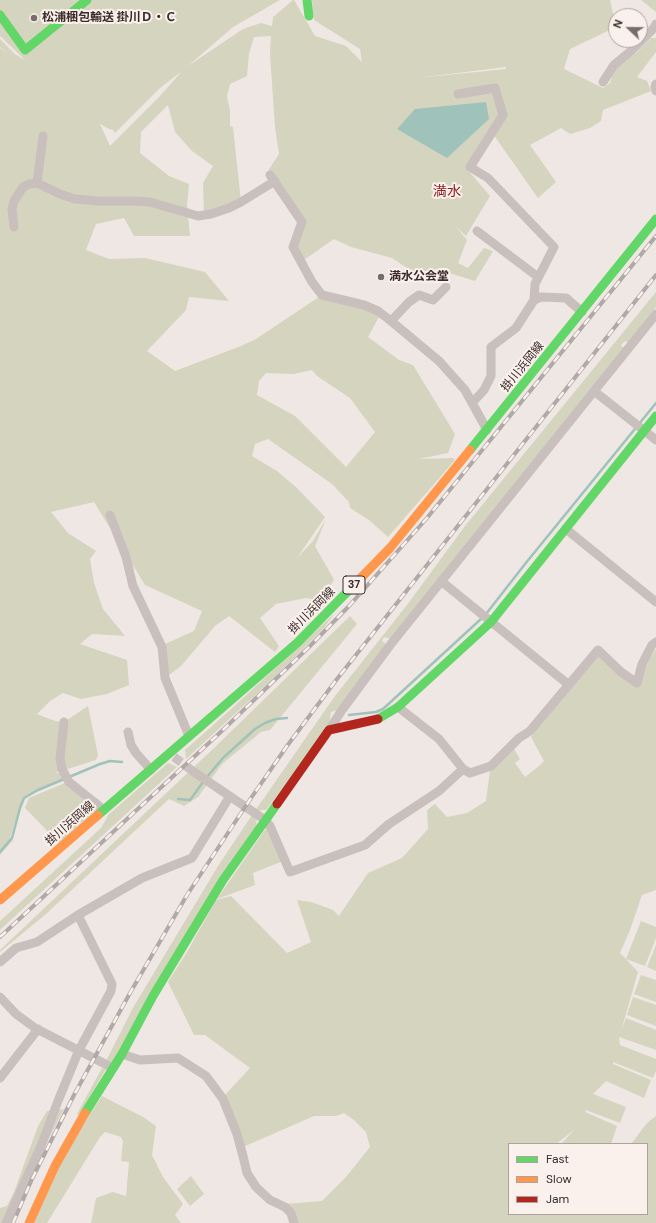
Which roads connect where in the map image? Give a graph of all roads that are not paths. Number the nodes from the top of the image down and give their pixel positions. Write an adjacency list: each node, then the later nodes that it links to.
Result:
1 (87, 0): 3 (street)
2 (307, 0): 4 (street)
3 (0, 15)
4 (309, 16)
5 (656, 24): 6 (street)
6 (603, 82)
7 (656, 84): 8 (street)
8 (656, 91)
9 (458, 94): 15 (street)
10 (43, 136): 11 (street)
11 (37, 183): 13 (street); 20 (street)
12 (656, 219): 18 (street, 掛川浜岡線 / 37)
13 (14, 227)
14 (477, 231): 15 (street)
15 (538, 277): 17 (street)
16 (446, 287): 20 (street)
17 (534, 300): 18 (street); 22 (street)
18 (582, 312): 24 (street, 掛川浜岡線 / 37)
19 (656, 315): 21 (street)
20 (391, 321): 22 (street)
21 (594, 390): 25 (street); 29 (street)
22 (472, 403): 24 (street)
23 (656, 416): 25 (street)
24 (487, 430): 38 (street, 掛川浜岡線 / 37)
25 (644, 430): 26 (street); 28 (street)
26 (656, 440)
27 (110, 514): 38 (street)
28 (566, 528): 30 (street); 31 (street)
29 (441, 581): 31 (street); 36 (street)
30 (656, 602)
31 (491, 622): 33 (street); 34 (street)
32 (656, 642): 33 (street)
33 (569, 685): 39 (street)
34 (398, 708): 36 (street); 39 (street)
35 (64, 722): 43 (street)
36 (332, 726): 44 (street)
37 (128, 732): 40 (street)
38 (189, 736): 40 (street, 掛川浜岡線 / 37)
39 (463, 769): 44 (street)
40 (151, 770): 43 (street, 掛川浜岡線 / 37)
41 (197, 774): 42 (street)
42 (230, 796): 44 (street); 46 (street)
43 (104, 810): 45 (street, 掛川浜岡線 / 37)
44 (265, 820): 51 (street)
45 (0, 900)
46 (78, 915): 47 (street); 50 (street)
47 (0, 962)
48 (0, 997): 49 (street)
49 (38, 1029): 50 (street); 53 (street)
50 (79, 1050): 52 (street); 54 (street)
51 (122, 1054): 52 (street); 56 (street)
52 (113, 1068): 55 (street)
53 (0, 1078)
54 (6, 1223)
55 (29, 1223)
56 (294, 1223)

